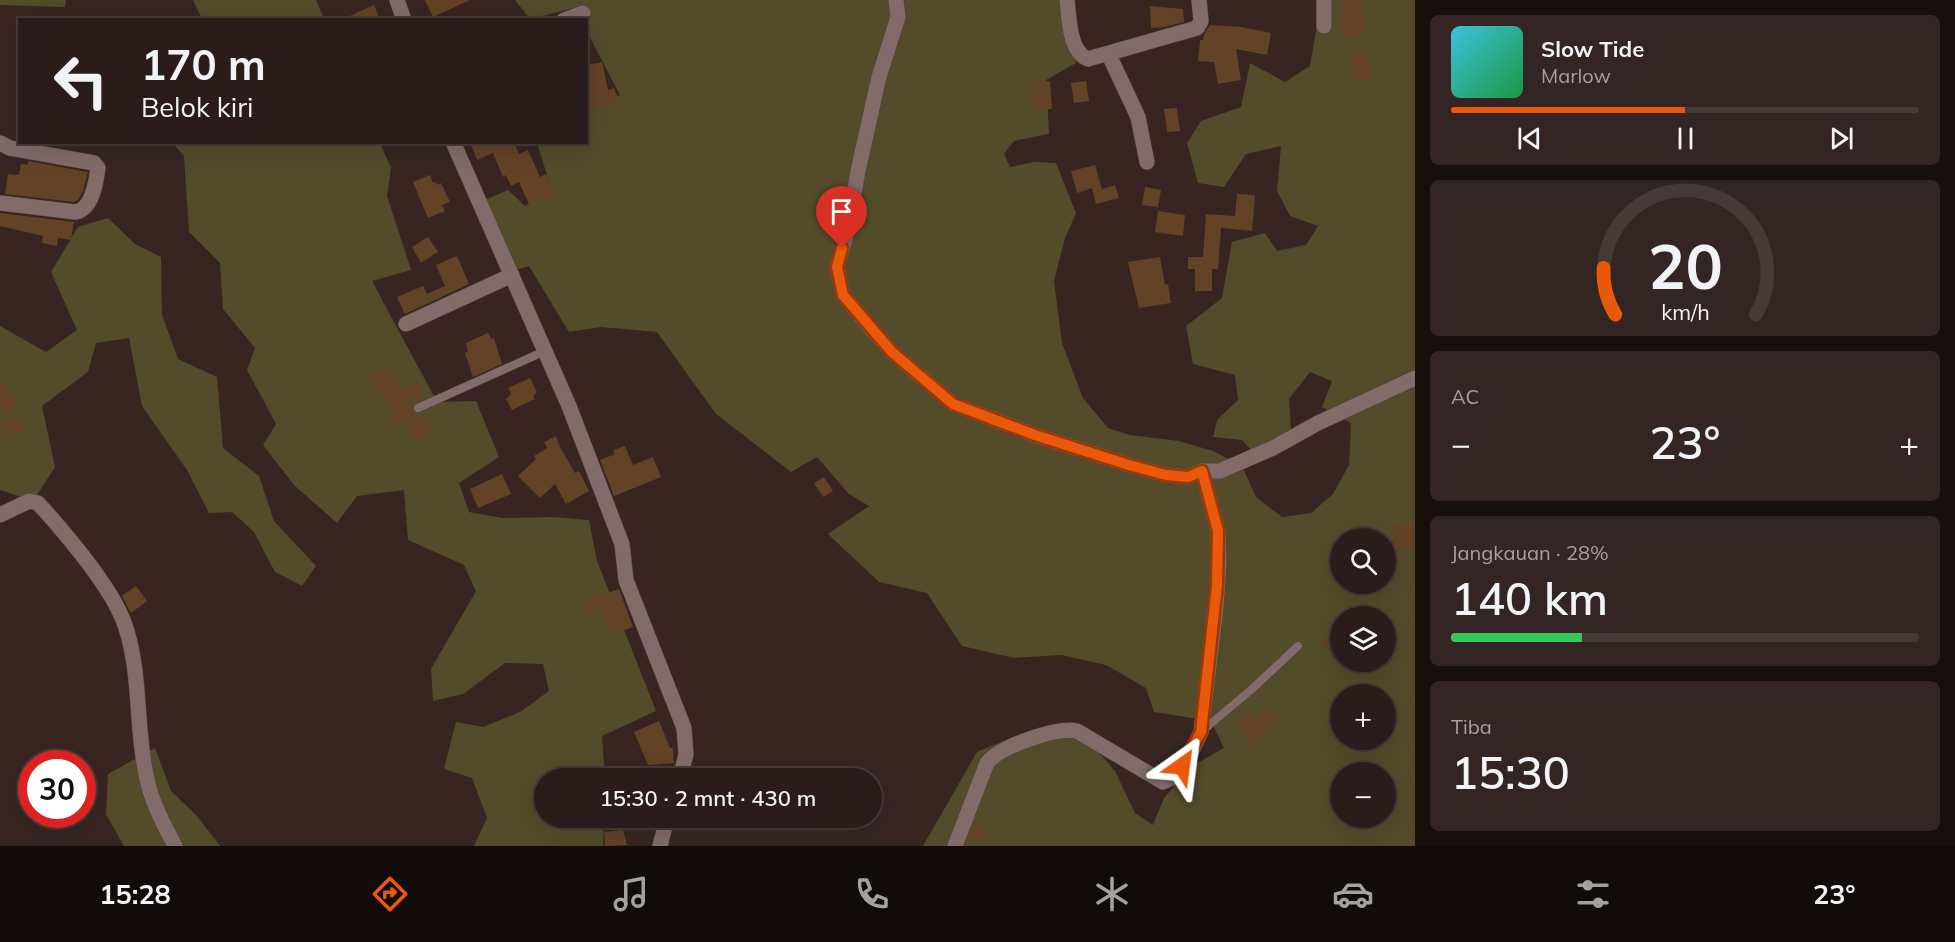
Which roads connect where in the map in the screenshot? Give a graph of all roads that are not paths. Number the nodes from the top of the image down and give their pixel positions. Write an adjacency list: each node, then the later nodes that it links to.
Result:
1 (396, 0): 7 (street)
2 (896, 0): 20 (street)
3 (1067, 0): 10 (street)
4 (1199, 0): 10 (street)
5 (1324, 0): 9 (street)
6 (583, 13): 8 (street)
7 (403, 18)
8 (569, 18)
9 (1324, 26)
10 (1109, 55): 13 (street)
11 (0, 143): 14 (street)
12 (454, 144): 15 (street)
13 (1148, 162)
14 (0, 203)
15 (512, 275): 16 (street); 17 (street)
16 (406, 324)
17 (545, 351): 19 (lane); 24 (street)
18 (1415, 378): 20 (street)
19 (418, 408)
20 (1202, 471): 23 (street)
21 (0, 515): 26 (street)
22 (1298, 646): 23 (lane)
23 (1201, 732): 28 (street)
24 (684, 768)
25 (665, 828): 27 (street)
26 (175, 846)
27 (660, 846)
28 (955, 846)

